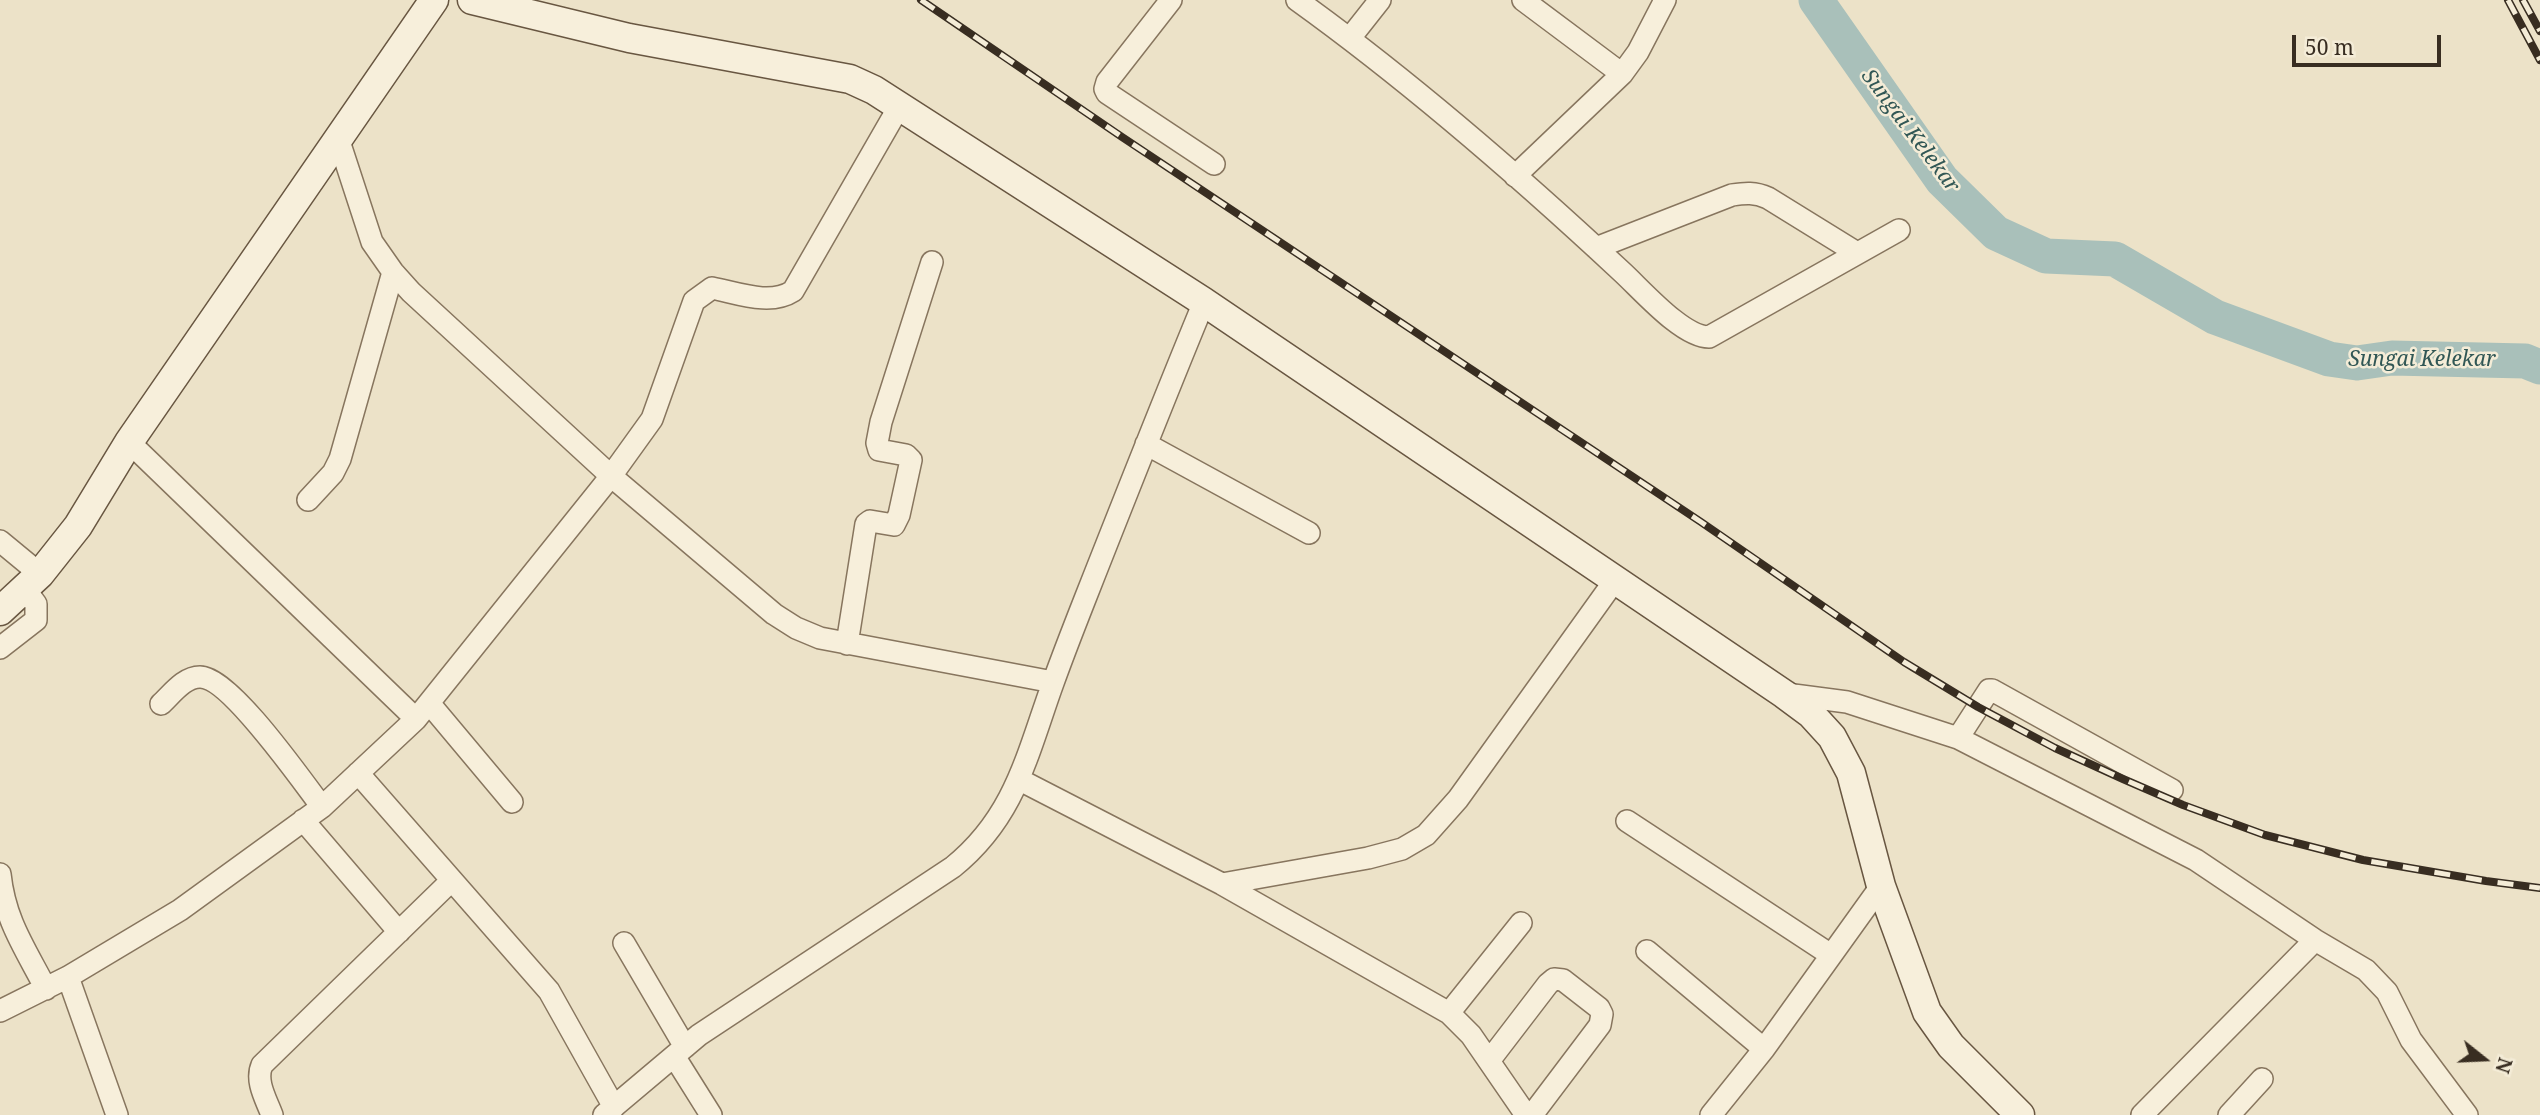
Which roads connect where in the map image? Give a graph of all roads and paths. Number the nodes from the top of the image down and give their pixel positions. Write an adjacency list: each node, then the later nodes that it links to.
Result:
1 (434, 0): 11 (street)
2 (472, 0): 10 (street)
3 (1171, 0): 12 (street)
4 (1297, 0): 8 (street)
5 (1380, 0): 8 (street)
6 (1523, 0): 9 (street)
7 (1665, 0): 9 (street)
8 (1350, 38): 13 (street)
9 (1622, 74): 13 (street)
10 (900, 105): 19 (street); 22 (street)
11 (338, 138): 18 (street); 20 (street)
12 (1214, 164)
13 (1515, 176): 15 (street)
14 (1899, 230): 16 (street)
15 (1596, 248): 16 (street); 16 (street)
16 (1857, 253)
17 (932, 262): 29 (street)
18 (393, 272): 22 (street); 23 (street)
19 (1204, 302): 21 (street); 26 (street)
20 (129, 442): 27 (street); 34 (street)
21 (1146, 444): 24 (street); 31 (street)
22 (611, 476): 29 (street); 34 (street)
23 (308, 500)
24 (1309, 533)
25 (0, 541): 27 (street)
26 (1615, 580): 32 (street); 45 (street)
27 (32, 581): 28 (street); 30 (street)
28 (0, 611)
29 (847, 644): 31 (street)
30 (0, 648)
31 (1053, 682): 37 (street)
32 (1784, 694): 35 (street); 46 (street)
33 (161, 704): 40 (street)
34 (422, 711): 36 (street); 39 (street)
35 (1958, 738): 38 (street); 49 (street)
36 (358, 773): 40 (street); 44 (street)
37 (1020, 780): 45 (street); 58 (street)
38 (2172, 790)
39 (512, 802)
40 (322, 807): 41 (street)
41 (303, 820): 48 (street); 53 (street)
42 (1627, 821): 52 (street)
43 (0, 874): 54 (street)
44 (452, 881): 48 (street); 61 (street)
45 (1222, 884): 56 (street)
46 (1881, 886): 52 (street); 68 (street)
47 (1521, 923): 56 (street)
48 (399, 932): 63 (street)
49 (2315, 940): 69 (street); 71 (street)
50 (624, 943): 58 (street)
51 (1647, 951): 57 (street)
52 (1831, 955): 57 (street)
53 (68, 977): 54 (street); 62 (street)
54 (46, 989): 55 (street)
55 (0, 1011)
56 (1450, 1013): 59 (street)
57 (1764, 1048): 67 (street)
58 (680, 1051): 61 (street); 64 (street)
59 (1489, 1061): 65 (street); 66 (street)
60 (2262, 1079): 70 (street)
61 (609, 1111)
62 (117, 1115)
63 (272, 1115)
64 (710, 1115)
65 (1526, 1115)
66 (1532, 1115)
67 (1711, 1115)
68 (2020, 1115)
69 (2142, 1115)
70 (2229, 1115)
71 (2467, 1115)

